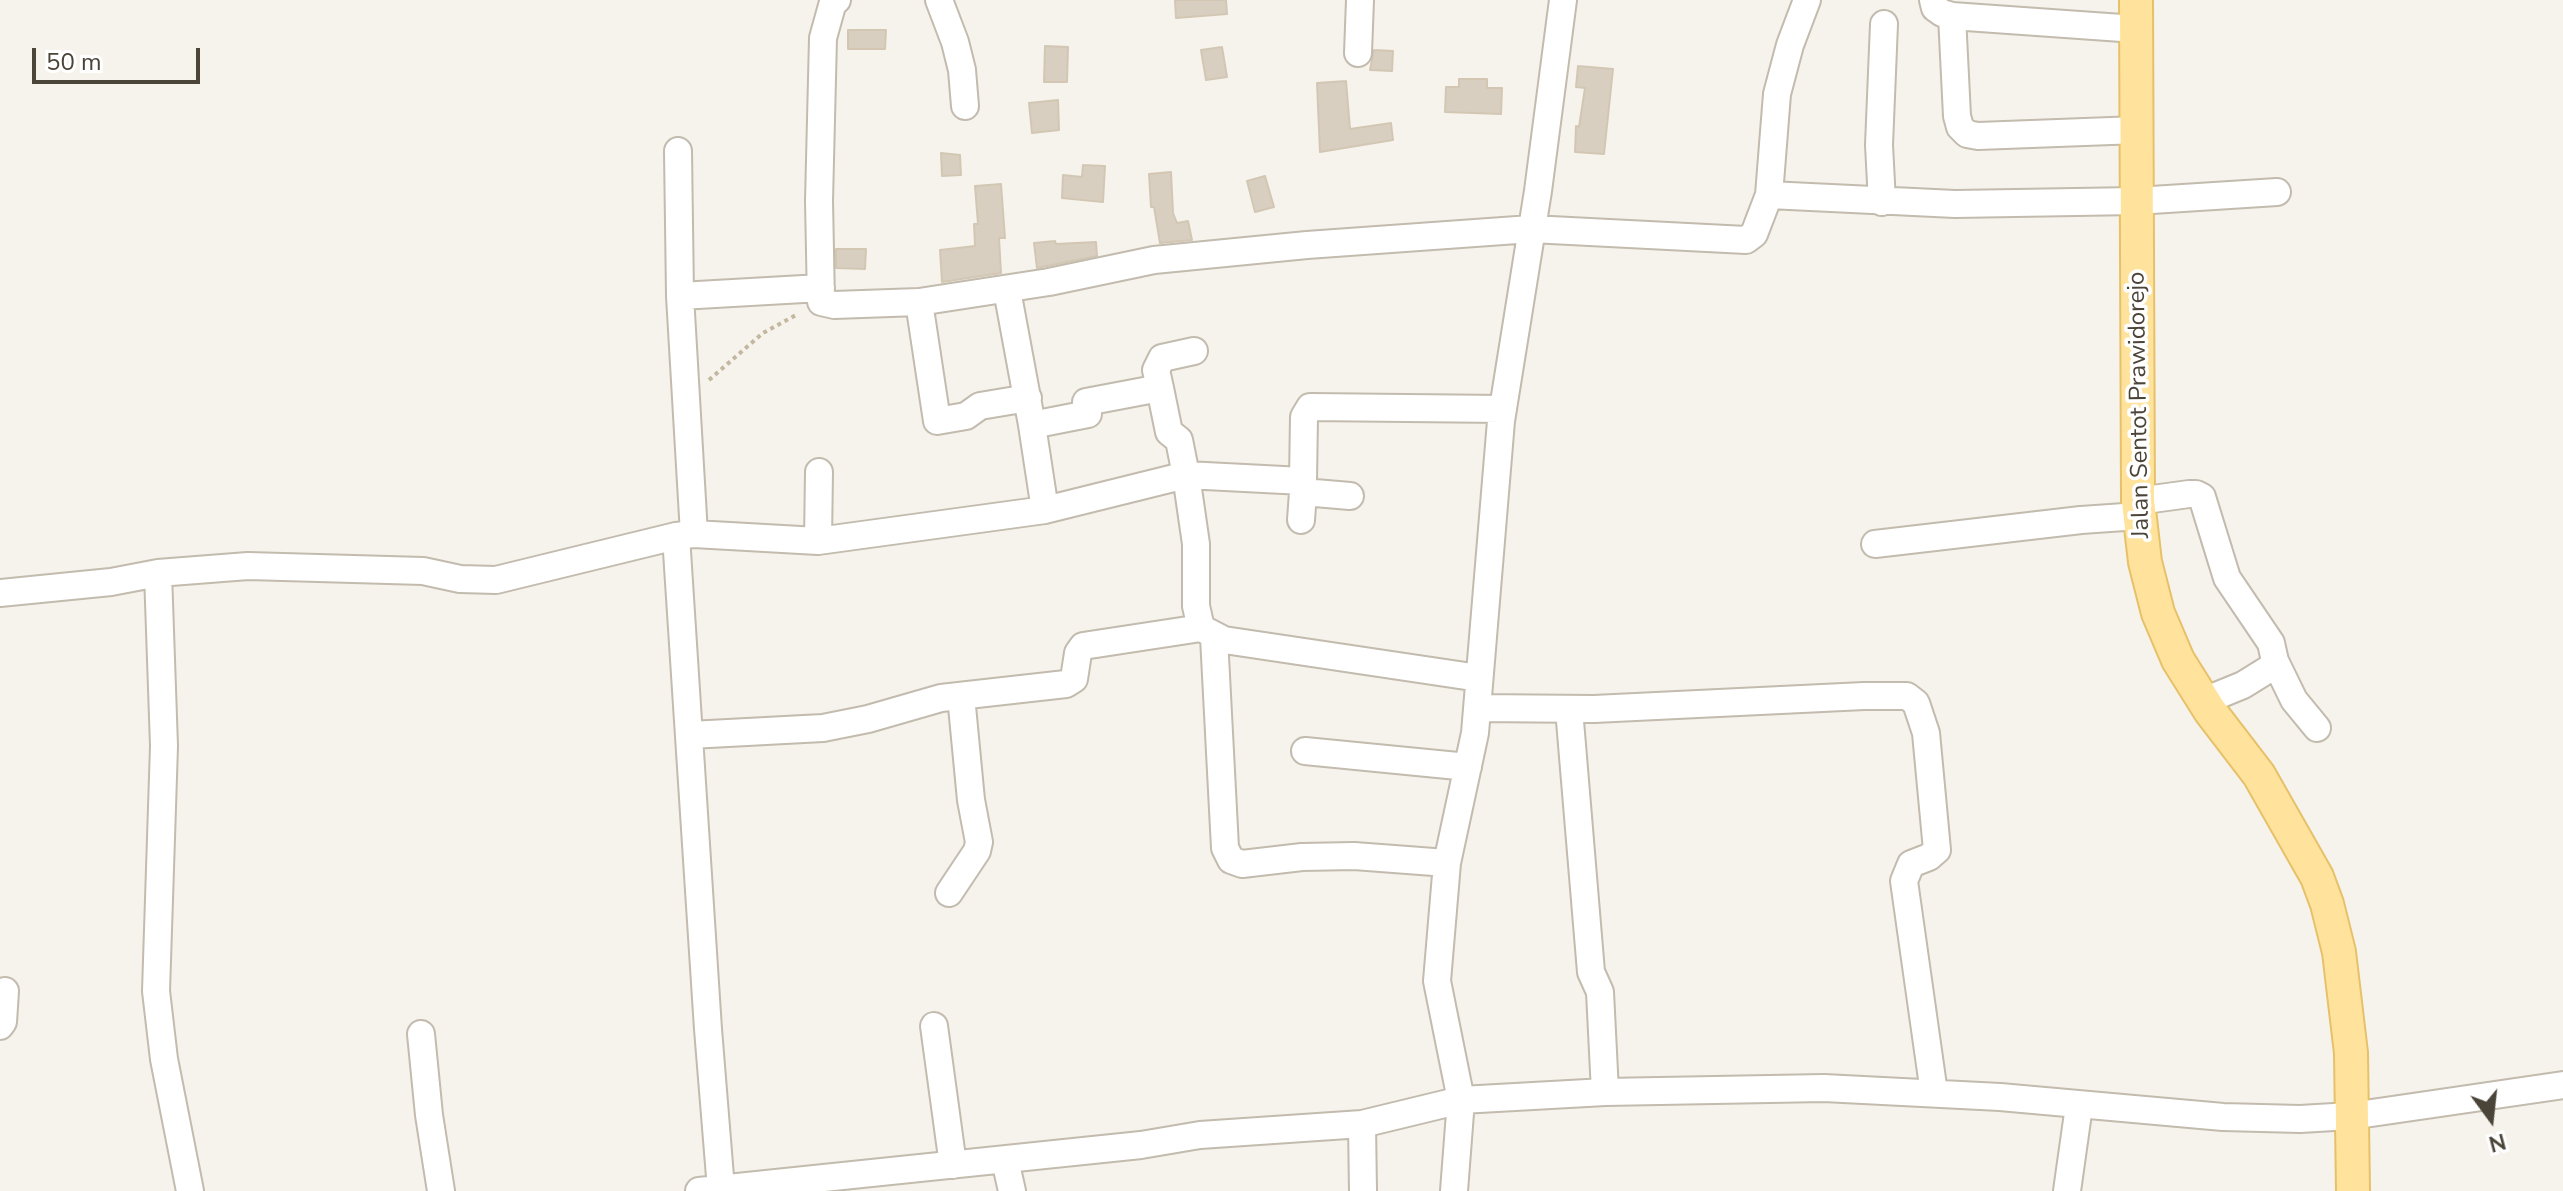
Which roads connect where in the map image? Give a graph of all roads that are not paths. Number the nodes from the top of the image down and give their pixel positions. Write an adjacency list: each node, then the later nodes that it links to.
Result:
1 (837, 0): 20 (street)
2 (932, 0): 3 (street)
3 (939, 0): 11 (street)
4 (1360, 0): 10 (street)
5 (1563, 0): 18 (street)
6 (1807, 0): 15 (street)
7 (1943, 8): 8 (street); 12 (street)
8 (2136, 14): 12 (main road, Jalan Sentot Prawidorejo)
9 (1884, 24): 17 (street)
10 (1358, 53)
11 (965, 106)
12 (2138, 130): 16 (main road, Jalan Sentot Prawidorejo)
13 (678, 151): 21 (street)
14 (2277, 192): 16 (street)
15 (1769, 195): 17 (street); 18 (street)
16 (2142, 201): 17 (street); 32 (main road, Jalan Sentot Prawidorejo)
17 (1882, 202)
18 (1531, 229): 19 (street); 26 (street)
19 (1007, 290): 22 (street); 25 (street)
20 (821, 295): 21 (street); 22 (street)
21 (680, 296): 35 (street)
22 (919, 302): 25 (street)
23 (1194, 351): 24 (street)
24 (1160, 388): 27 (street); 29 (street)
25 (1028, 398): 27 (street)
26 (1503, 409): 30 (street); 42 (street)
27 (1032, 425): 33 (street)
28 (819, 472): 36 (street)
29 (1186, 475): 30 (street); 33 (street); 40 (street)
30 (1303, 486): 31 (street); 34 (street)
31 (1350, 496)
32 (2146, 505): 37 (street); 41 (street); 44 (main road, Jalan Sentot Prawidorejo)
33 (1045, 510): 36 (street)
34 (1301, 520)
35 (685, 535): 36 (street); 38 (street); 48 (street)
36 (818, 541)
37 (1875, 544)
38 (158, 573): 39 (street); 68 (street)
39 (0, 593)
40 (1208, 632): 42 (street); 43 (street); 51 (street)
41 (2275, 661): 44 (street); 47 (street)
42 (1479, 678): 45 (street)
43 (961, 696): 48 (street); 52 (street)
44 (2209, 699): 62 (main road, Jalan Sentot Prawidorejo)
45 (1477, 708): 46 (street); 50 (street)
46 (1569, 709): 58 (street); 59 (street)
47 (2317, 728)
48 (690, 735): 67 (street)
49 (1305, 751): 50 (street)
50 (1468, 767): 51 (street)
51 (1447, 863): 60 (street)
52 (949, 893)
53 (5, 991): 54 (street)
54 (0, 1026)
55 (934, 1026): 65 (street)
56 (421, 1034): 69 (street)
57 (2563, 1085): 62 (street)
58 (1605, 1092): 59 (street); 60 (street)
59 (1934, 1093): 61 (street)
60 (1461, 1100): 63 (street); 72 (street)
61 (2079, 1106): 62 (street); 73 (street)
62 (2351, 1116): 74 (main road, Jalan Sentot Prawidorejo)
63 (1362, 1124): 64 (street); 71 (street)
64 (1005, 1160): 65 (street); 70 (street)
65 (953, 1165): 66 (street)
66 (898, 1181): 67 (street)
67 (710, 1190)
68 (190, 1191)
69 (441, 1191)
70 (1012, 1191)
71 (1363, 1191)
72 (1454, 1191)
73 (2067, 1191)
74 (2353, 1191)

